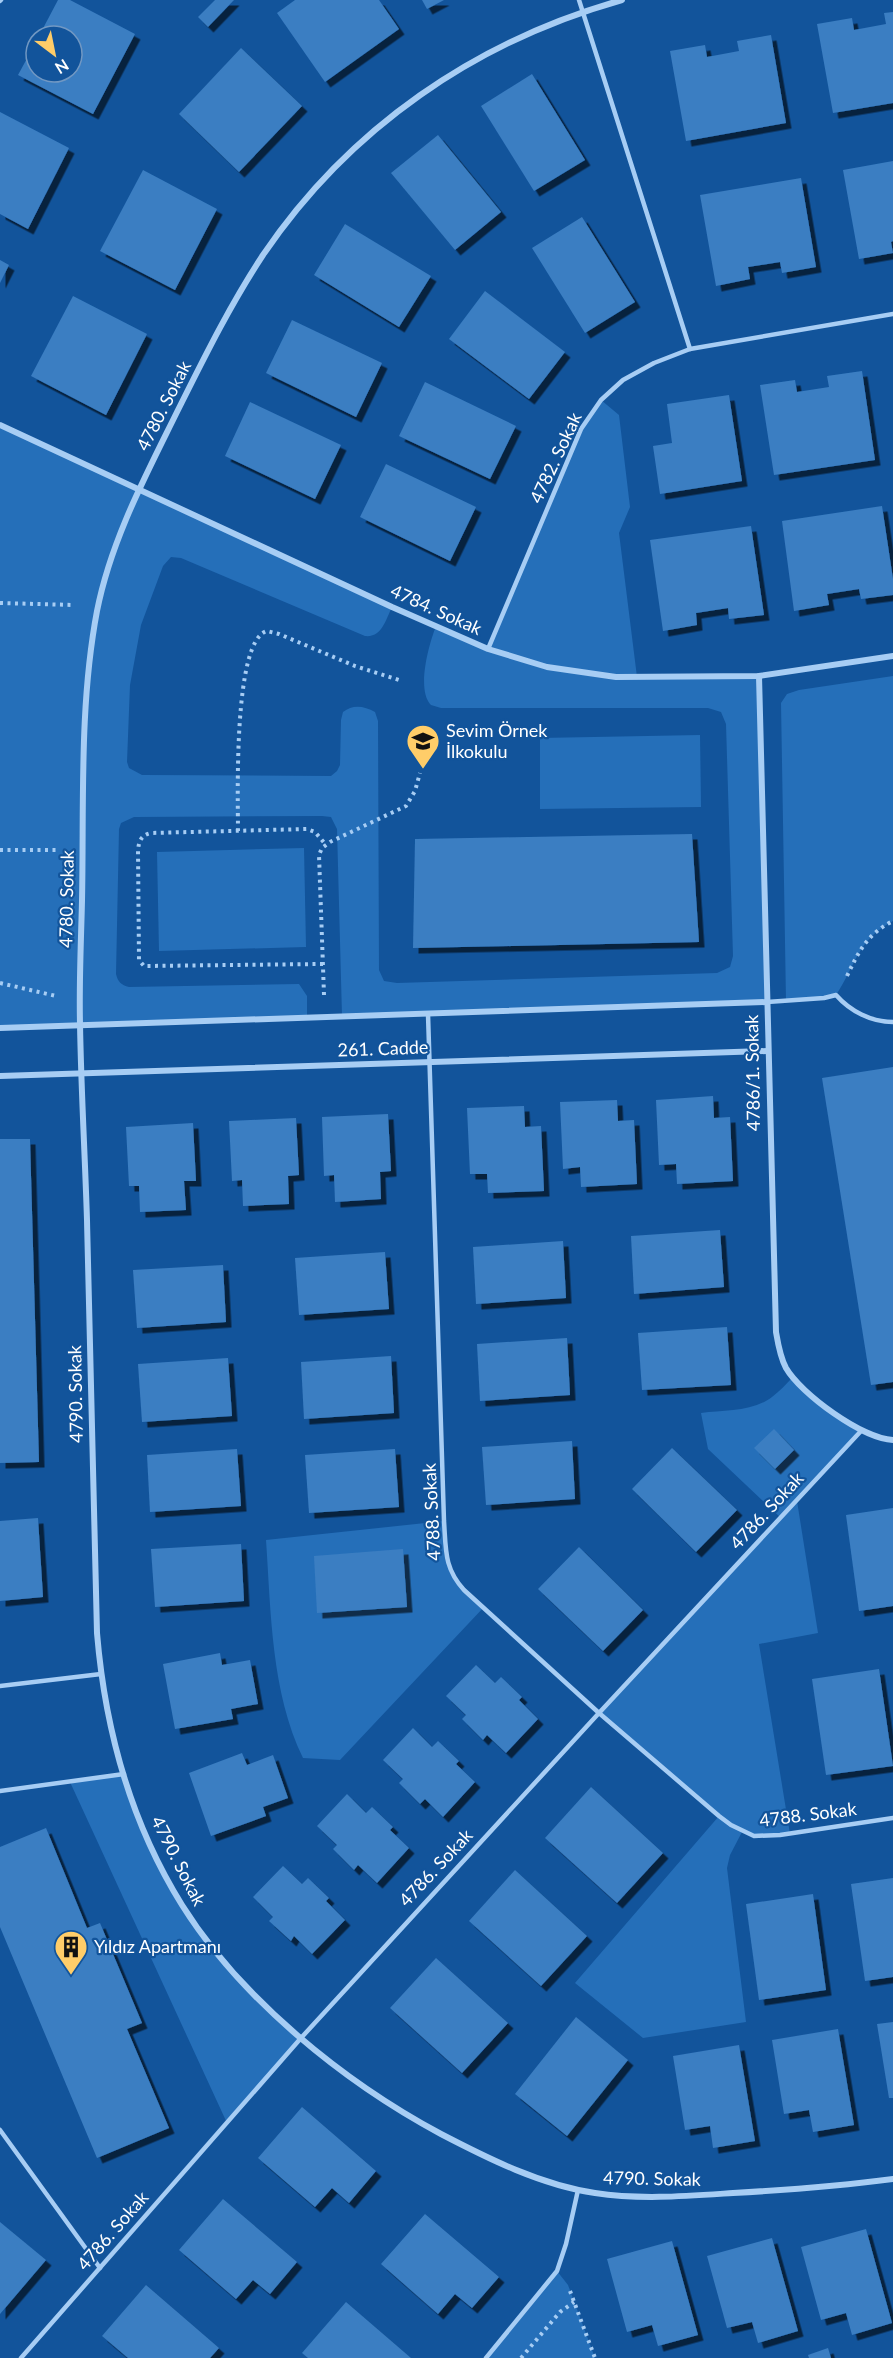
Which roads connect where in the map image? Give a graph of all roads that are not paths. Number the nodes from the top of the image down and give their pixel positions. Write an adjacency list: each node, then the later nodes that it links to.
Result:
1 (579, 0): 3 (lane)
2 (622, 0): 3 (street, 4780. Sokak)
3 (582, 11): 5 (lane); 7 (street, 4780. Sokak)
4 (893, 314): 5 (lane, 4782. Sokak)
5 (690, 349): 8 (lane, 4782. Sokak)
6 (0, 425): 7 (street, 4784. Sokak)
7 (139, 489): 8 (street, 4784. Sokak); 14 (street, 4780. Sokak)
8 (488, 649): 10 (street, 4784. Sokak)
9 (893, 656): 10 (street, 4784. Sokak)
10 (759, 675): 11 (street, 4786/1. Sokak)
11 (767, 1002): 12 (street, 261. Cadde); 13 (lane); 16 (street, 4786/1. Sokak)
12 (428, 1014): 14 (street, 261. Cadde); 17 (lane, 4788. Sokak)
13 (893, 1022)
14 (80, 1026): 15 (street, 261. Cadde); 18 (street, 4790. Sokak)
15 (0, 1028)
16 (767, 1051): 17 (street, 261. Cadde); 20 (street, 4786/1. Sokak)
17 (429, 1062): 18 (street, 261. Cadde); 24 (lane, 4788. Sokak)
18 (83, 1073): 19 (street, 261. Cadde); 22 (street, 4790. Sokak)
19 (0, 1076)
20 (861, 1431): 21 (street); 24 (lane, 4786. Sokak)
21 (893, 1440)
22 (101, 1674): 23 (lane); 25 (street, 4790. Sokak)
23 (0, 1686)
24 (599, 1713): 27 (lane, 4788. Sokak); 28 (lane, 4786. Sokak)
25 (124, 1774): 26 (lane); 28 (street, 4790. Sokak)
26 (0, 1791)
27 (893, 1818)
28 (301, 2038): 31 (street, 4790. Sokak); 32 (lane, 4786. Sokak)
29 (0, 2130): 32 (lane)
30 (893, 2179): 31 (street, 4790. Sokak)
31 (578, 2190): 34 (lane)
32 (100, 2268): 33 (lane, 4786. Sokak)
33 (21, 2358)
34 (486, 2358)

